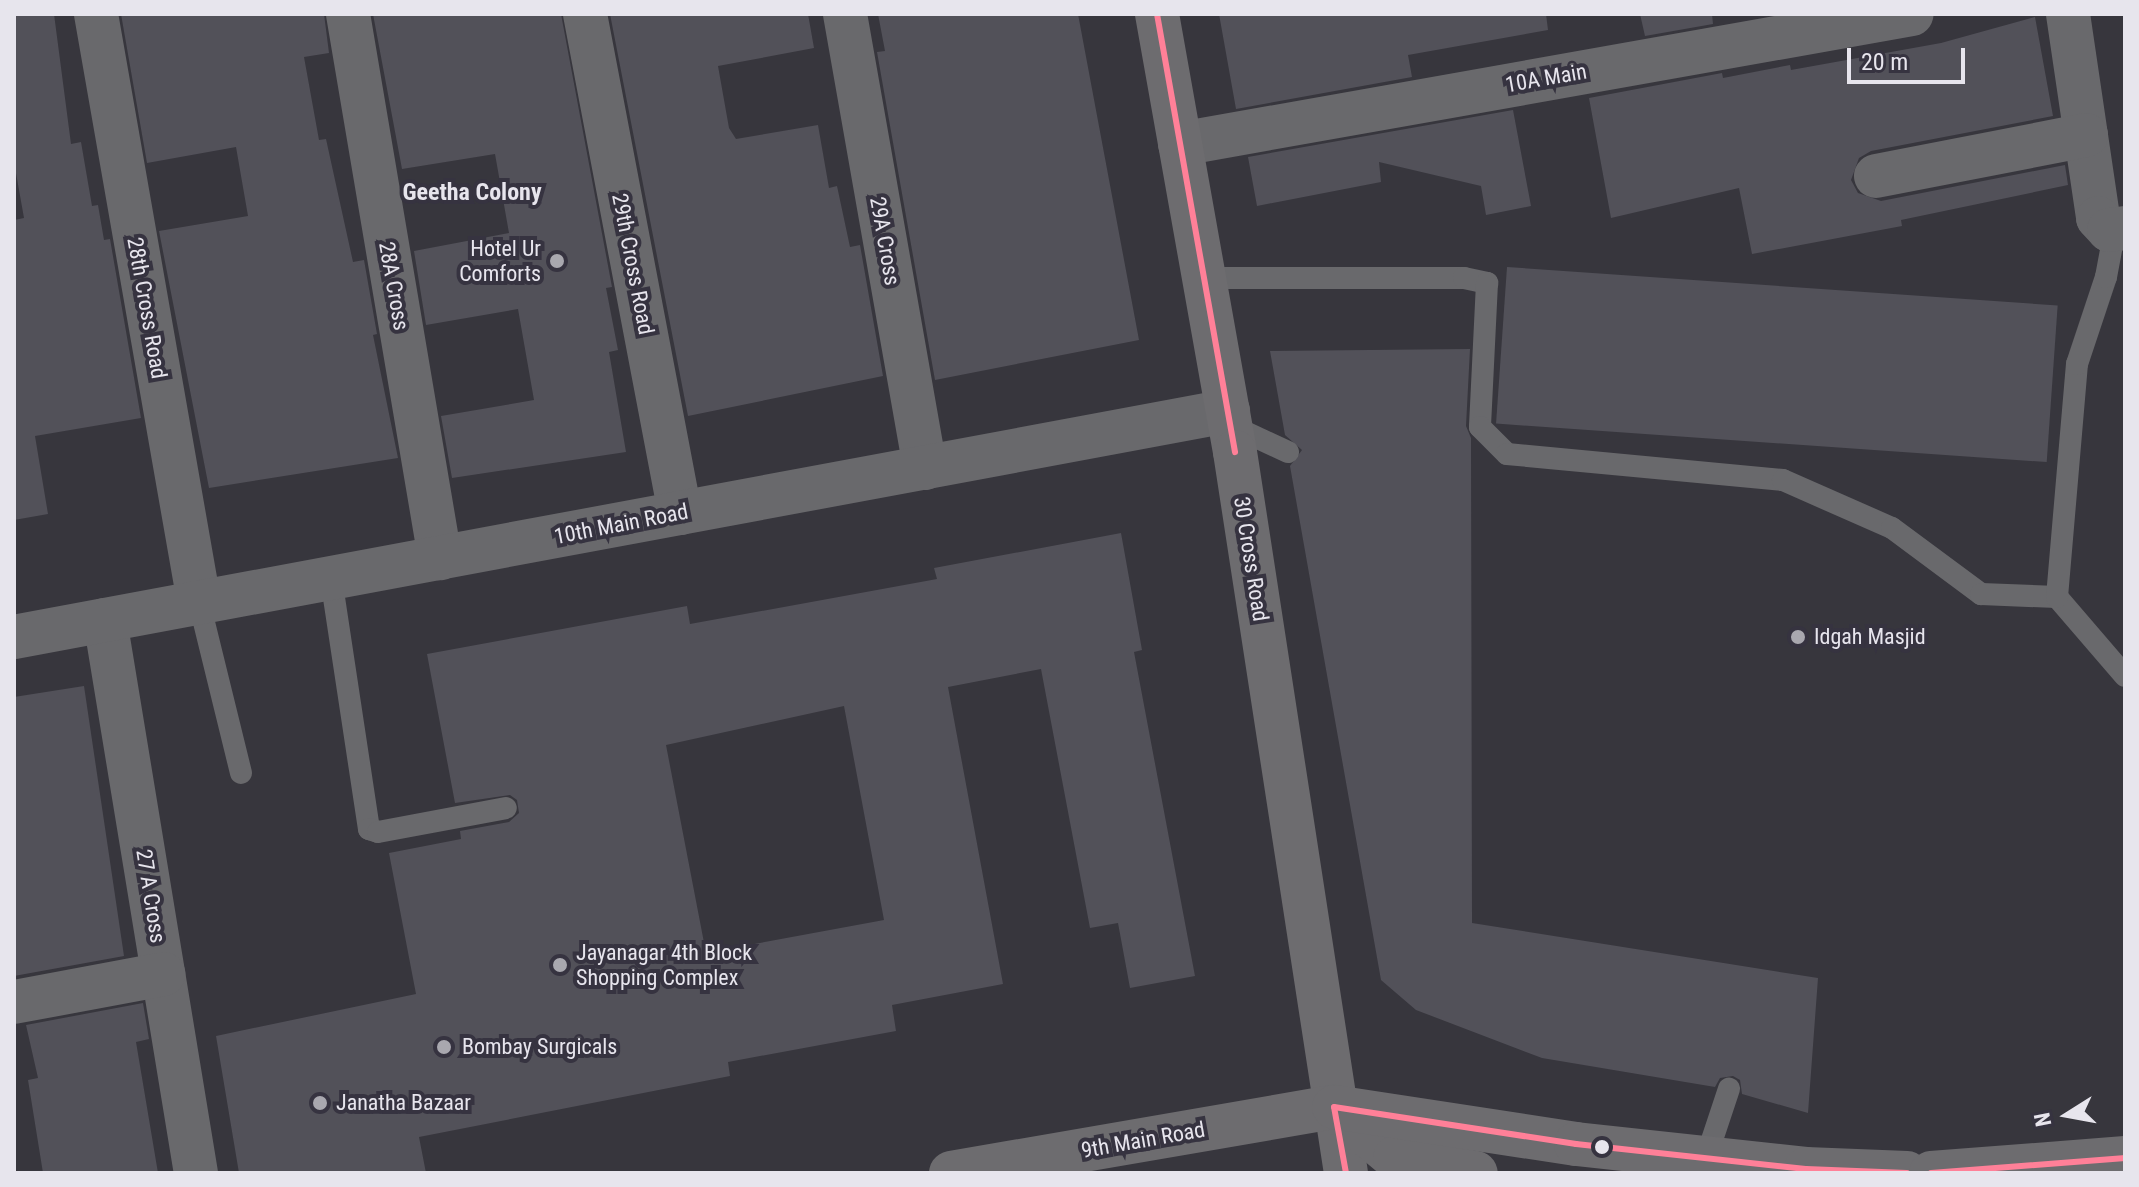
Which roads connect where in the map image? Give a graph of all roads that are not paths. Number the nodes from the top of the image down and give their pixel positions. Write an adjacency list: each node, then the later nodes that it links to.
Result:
1 (96, 14): 20 (street, 28th Cross Road)
2 (348, 14): 17 (street, 28A Cross)
3 (585, 14): 16 (street, 29th Cross Road)
4 (845, 14): 15 (street, 29A Cross)
5 (1157, 14): 9 (main road, 30 Cross Road)
6 (1912, 14): 9 (street, 10A Main)
7 (2068, 14): 8 (street)
8 (2086, 135): 10 (street); 11 (street)
9 (1180, 144): 12 (main road, 30 Cross Road)
10 (1876, 176)
11 (2120, 228): 19 (lane)
12 (1204, 278): 13 (main road, 30 Cross Road); 19 (lane)
13 (1229, 418): 14 (lane); 15 (street, 10th Main Road); 29 (main road, 30 Cross Road)
14 (1288, 452)
15 (925, 468): 16 (street, 10th Main Road)
16 (680, 513): 17 (street, 10th Main Road)
17 (440, 558): 18 (street, 10th Main Road)
18 (331, 578): 20 (street, 10th Main Road); 25 (lane)
19 (2057, 597): 23 (lane)
20 (199, 602): 21 (street, 10th Main Road); 24 (lane)
21 (105, 620): 22 (street, 10th Main Road); 26 (street, 27 A Cross)
22 (14, 637)
23 (2125, 676)
24 (241, 773)
25 (506, 808)
26 (163, 974): 27 (street); 32 (street, 27 A Cross)
27 (14, 1002)
28 (1729, 1089): 30 (lane)
29 (1334, 1107): 30 (main road, 9th Main Road); 33 (main road, 9th Main Road); 34 (main road, 30 Cross Road); 35 (main road)
30 (1707, 1155): 36 (main road, 9th Main Road)
31 (2125, 1158): 37 (main road)
32 (196, 1173)
33 (951, 1173)
34 (1346, 1173)
35 (1476, 1173)
36 (1907, 1173)
37 (1931, 1173)

